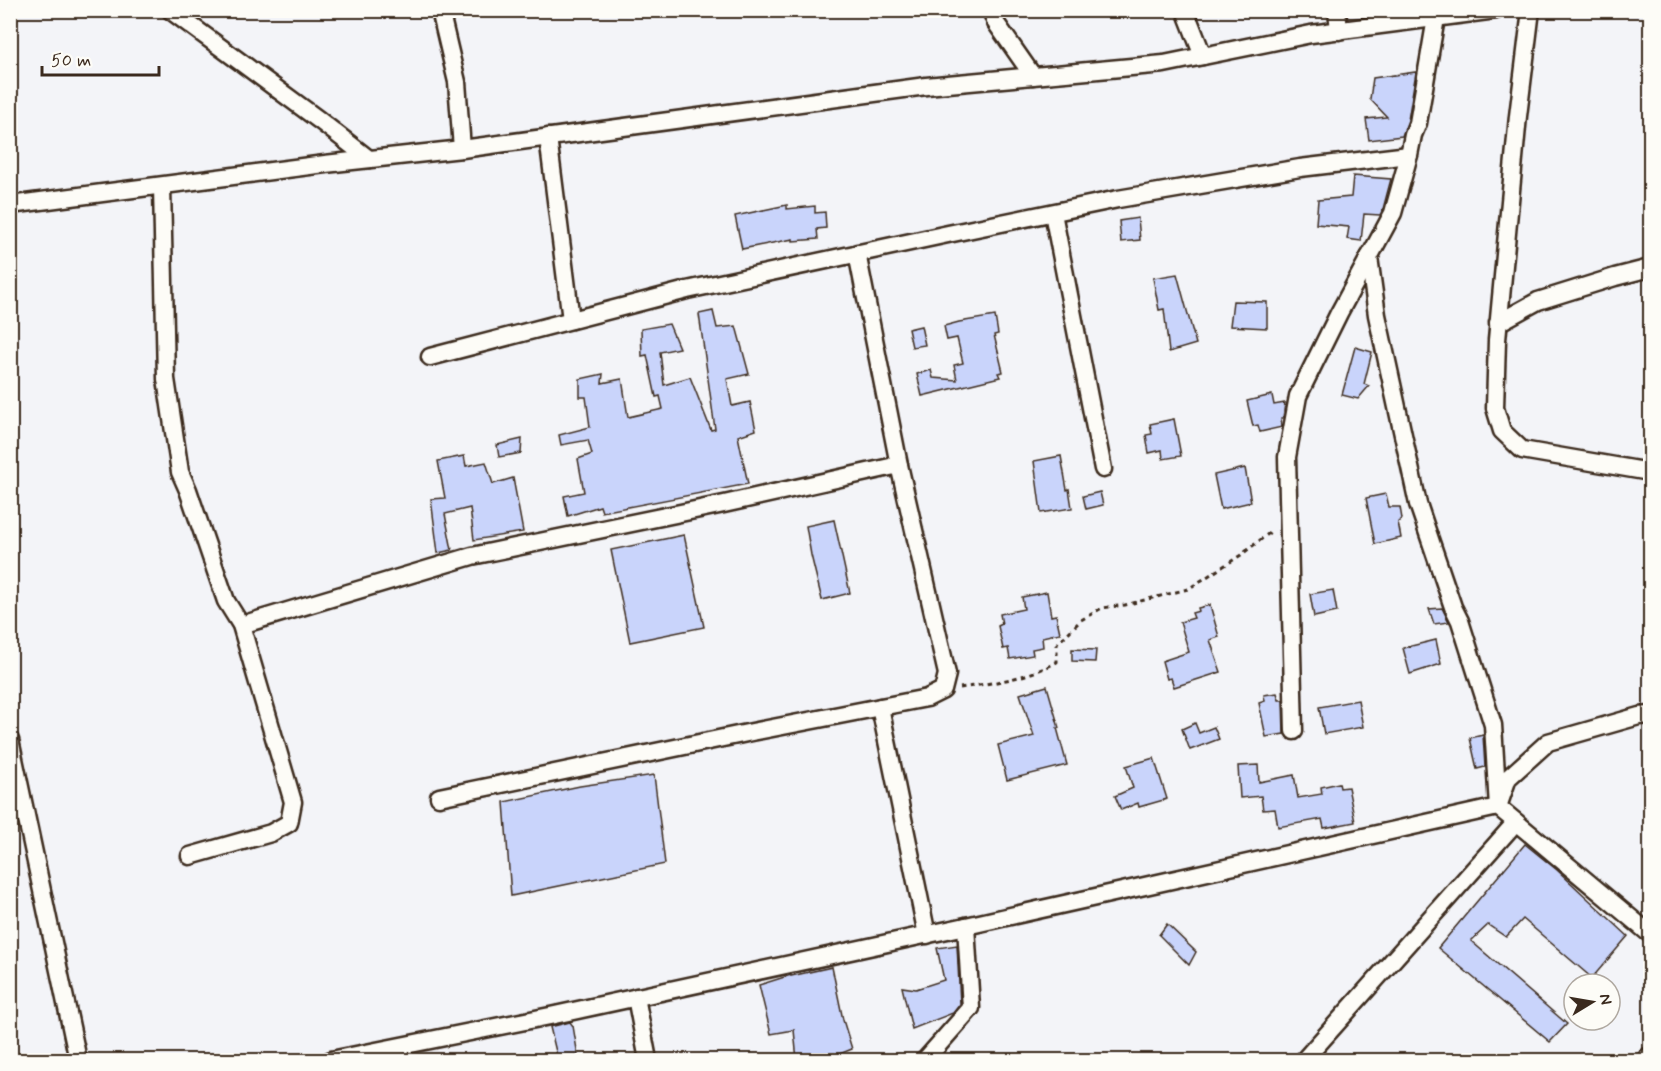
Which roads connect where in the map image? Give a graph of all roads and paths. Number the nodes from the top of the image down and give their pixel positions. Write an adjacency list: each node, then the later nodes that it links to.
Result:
1 (170, 10): 15 (street)
2 (440, 10): 13 (street)
3 (991, 10): 11 (street)
4 (1185, 10): 10 (street)
5 (1337, 10): 9 (street)
6 (1496, 10): 8 (street)
7 (1531, 10): 23 (street)
8 (1436, 18): 9 (street); 14 (street)
9 (1339, 31): 10 (street)
10 (1203, 56): 11 (street)
11 (1033, 76): 12 (street)
12 (548, 137): 13 (street); 22 (street)
13 (462, 149): 15 (street)
14 (1409, 155): 18 (street); 20 (street)
15 (369, 159): 16 (street)
16 (162, 186): 17 (street); 29 (street)
17 (10, 205)
18 (1053, 213): 19 (street); 26 (street)
19 (857, 254): 22 (street); 25 (street)
20 (1369, 257): 28 (street); 36 (street)
21 (1650, 268): 23 (street)
22 (571, 320): 24 (street)
23 (1498, 323): 27 (street)
24 (430, 357)
25 (899, 465): 29 (street); 30 (street)
26 (1103, 469)
27 (1650, 472)
28 (1289, 518): 30 (path); 33 (street)
29 (241, 625): 38 (street)
30 (944, 690): 31 (street)
31 (880, 707): 35 (street); 40 (street)
32 (1650, 715): 36 (street)
33 (1294, 731)
34 (10, 740): 44 (street)
35 (439, 797)
36 (1498, 807): 37 (street); 39 (street)
37 (1516, 822): 41 (street); 48 (street)
38 (190, 856)
39 (966, 926): 40 (street); 47 (street)
40 (927, 934): 42 (street)
41 (1650, 934)
42 (636, 997): 43 (street); 46 (street)
43 (354, 1058): 45 (street)
44 (78, 1060)
45 (331, 1060)
46 (648, 1060)
47 (925, 1060)
48 (1304, 1060)

